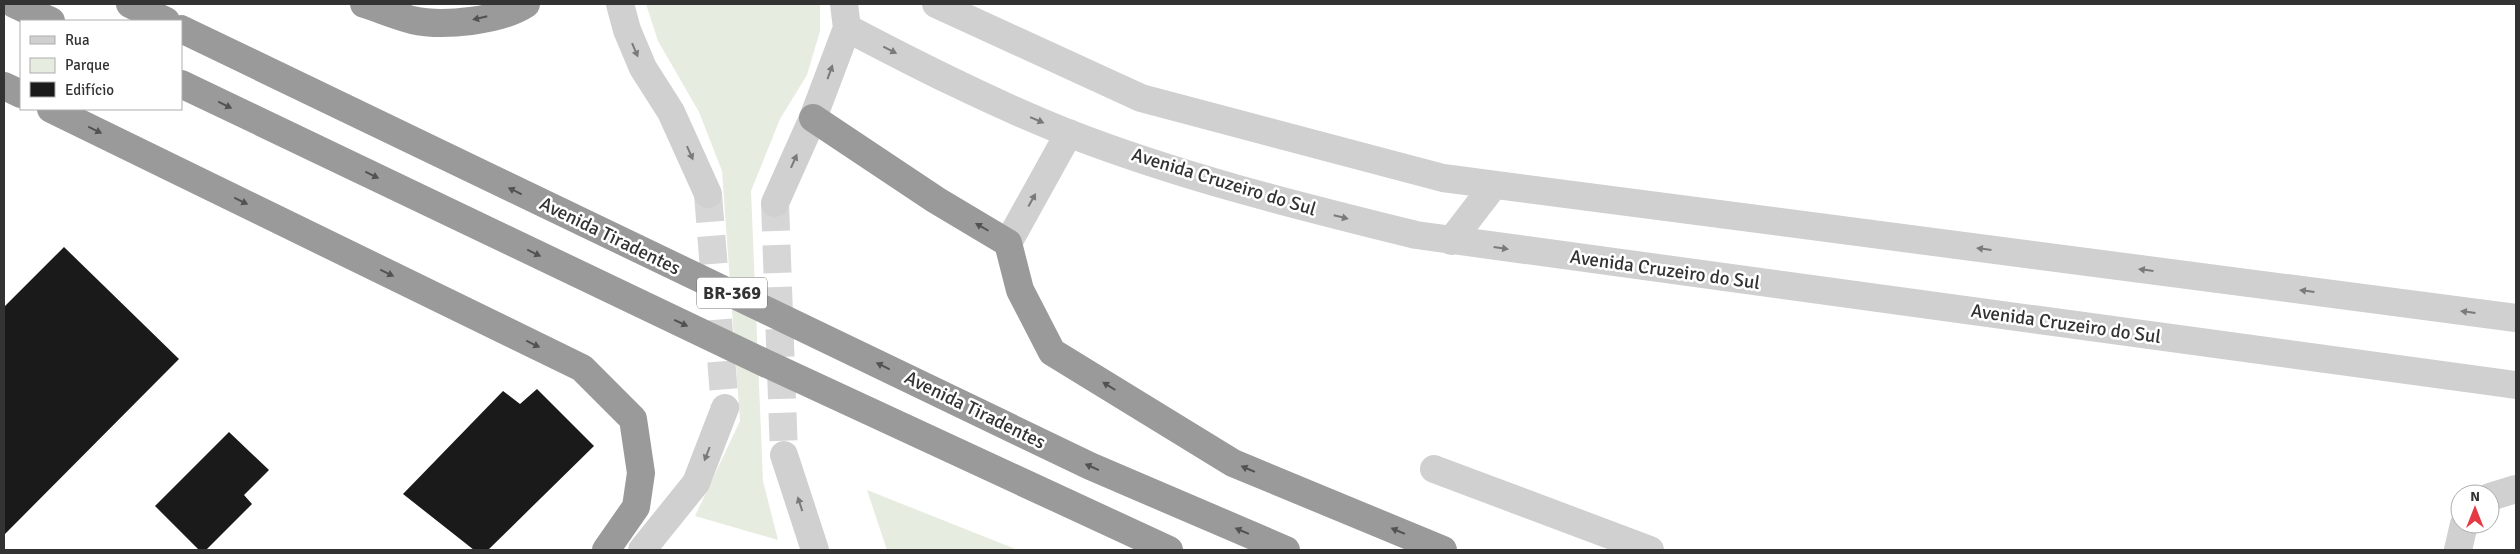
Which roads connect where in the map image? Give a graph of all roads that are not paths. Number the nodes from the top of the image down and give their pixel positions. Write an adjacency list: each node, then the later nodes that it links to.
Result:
1 (14, 4): 8 (highway)
2 (130, 4): 9 (highway)
3 (364, 4): 4 (highway, one-way to 3)
4 (526, 4)
5 (620, 4): 18 (street, one-way to 18)
6 (936, 4): 17 (street)
7 (845, 16): 15 (street, one-way to 7); 16 (street, Avenida Cruzeiro do Sul, one-way to 16)
8 (49, 20)
9 (164, 20)
10 (182, 29): 34 (highway, Avenida Tiradentes / BR-369, one-way to 10)
11 (182, 84): 33 (highway, BR-369, one-way to 33)
12 (4, 86): 13 (highway)
13 (20, 94)
14 (53, 110): 30 (highway, one-way to 30)
15 (813, 118): 19 (street, one-way to 15); 21 (highway, one-way to 15)
16 (1069, 134): 20 (street, Avenida Cruzeiro do Sul, one-way to 20); 21 (street, one-way to 16)
17 (1494, 185): 20 (street); 22 (street, one-way to 17)
18 (708, 194)
19 (775, 203)
20 (1451, 241): 23 (street, Avenida Cruzeiro do Sul, one-way to 23)
21 (1008, 243): 35 (highway, one-way to 21)
22 (2516, 318)
23 (2516, 385)
24 (725, 408): 31 (street, one-way to 31)
25 (784, 455): 32 (street, one-way to 25)
26 (1434, 469): 36 (street)
27 (2516, 489): 28 (street)
28 (2500, 495)
29 (2462, 534): 37 (street)
30 (606, 550)
31 (642, 550)
32 (815, 550)
33 (1168, 550)
34 (1286, 550)
35 (1443, 550)
36 (1650, 550)
37 (2458, 550)

